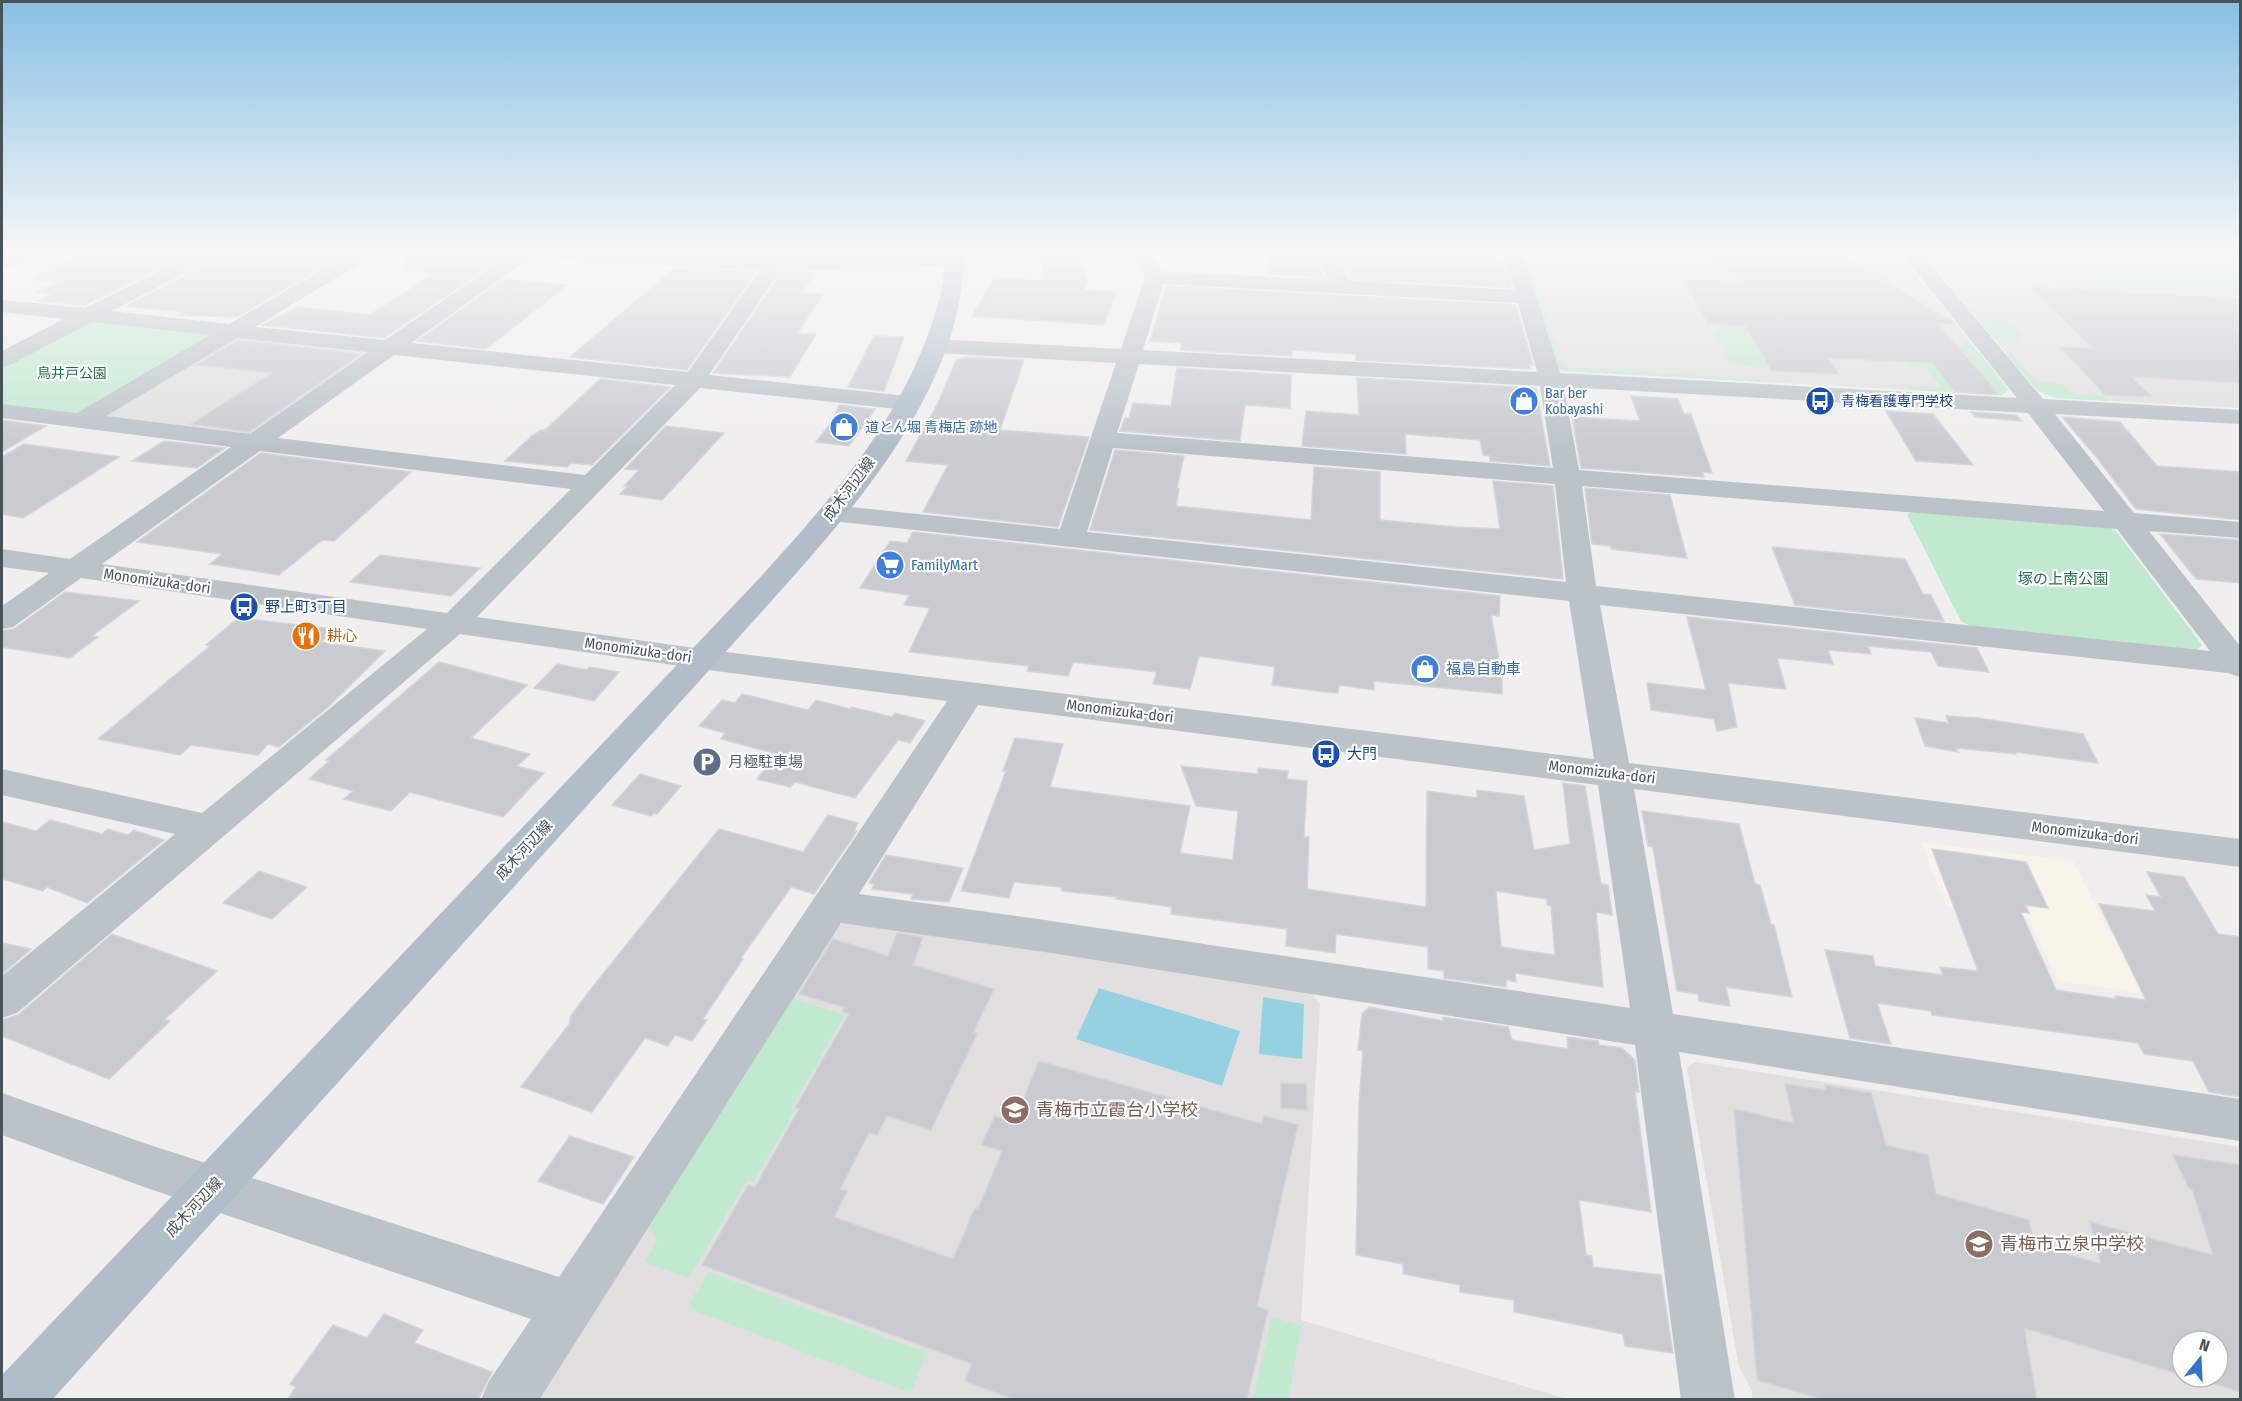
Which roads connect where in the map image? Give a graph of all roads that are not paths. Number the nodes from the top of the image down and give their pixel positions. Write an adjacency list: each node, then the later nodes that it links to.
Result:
1 (78, 319): 14 (street)
2 (126, 319): 10 (street)
3 (252, 319): 10 (street)
4 (431, 319): 12 (street)
5 (735, 319): 15 (street)
6 (944, 319): 11 (main road, 成木河辺線)
7 (1142, 319): 13 (street)
8 (1532, 319): 16 (street)
9 (1965, 319): 18 (street)
10 (233, 331): 12 (street); 21 (street)
11 (935, 346): 13 (street); 17 (main road, 成木河辺線)
12 (391, 348): 15 (street); 23 (street)
13 (1131, 356): 16 (street); 22 (street)
14 (2, 360)
15 (694, 380): 17 (street); 25 (street)
16 (1550, 380): 18 (street); 24 (street)
17 (908, 403): 26 (main road, 成木河辺線)
18 (2036, 407): 20 (street); 27 (street)
19 (2, 411): 21 (street)
20 (2241, 417)
21 (81, 421): 23 (street)
22 (1104, 440): 24 (street); 29 (street)
23 (255, 443): 25 (street); 31 (street)
24 (1568, 476): 27 (street); 32 (street)
25 (591, 484): 34 (street)
26 (832, 513): 29 (street); 35 (main road, 成木河辺線)
27 (2124, 521): 28 (street); 36 (street)
28 (2241, 530)
29 (1071, 538): 32 (street)
30 (2, 558): 31 (street, Monomizuka-dori)
31 (75, 569): 33 (street); 34 (street, Monomizuka-dori)
32 (1582, 593): 36 (street); 38 (street)
33 (2, 620)
34 (454, 623): 35 (street, Monomizuka-dori); 40 (street)
35 (700, 659): 37 (street, Monomizuka-dori); 47 (main road, 成木河辺線)
36 (2240, 665)
37 (970, 692): 38 (street, Monomizuka-dori); 42 (street)
38 (1615, 774): 41 (street, Monomizuka-dori); 44 (street)
39 (2, 782): 40 (street)
40 (208, 828): 43 (street)
41 (2241, 854)
42 (831, 906): 44 (street); 48 (street)
43 (2, 1000)
44 (1655, 1031): 46 (street); 51 (street)
45 (2, 1114): 47 (street)
46 (2241, 1120)
47 (212, 1186): 48 (street); 49 (main road, 成木河辺線)
48 (569, 1306): 50 (street)
49 (15, 1400)
50 (508, 1400)
51 (1708, 1400)

